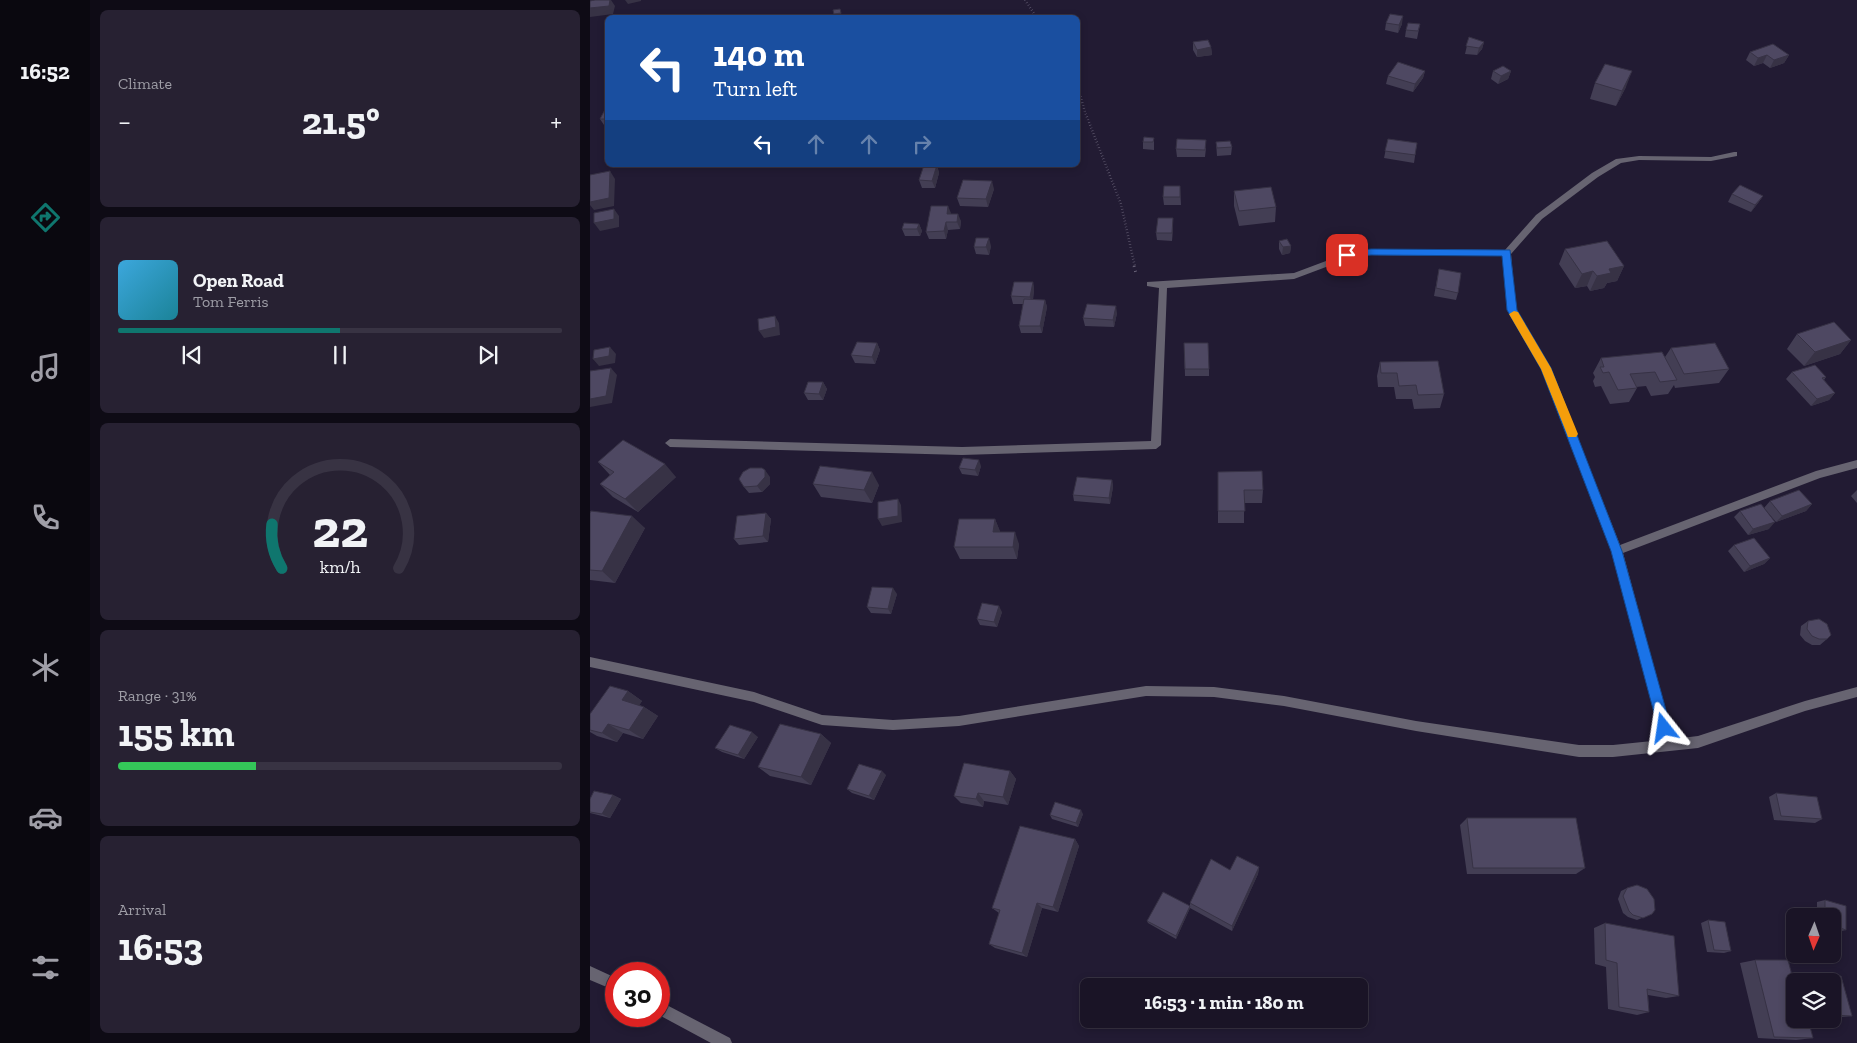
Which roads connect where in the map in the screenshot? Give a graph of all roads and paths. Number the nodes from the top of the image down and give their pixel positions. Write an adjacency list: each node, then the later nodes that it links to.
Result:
1 (1025, 0): 2 (path)
2 (1035, 15)
3 (1080, 95): 6 (path)
4 (1734, 154): 5 (street)
5 (1507, 253): 7 (street); 10 (street)
6 (1150, 284): 7 (street)
7 (1163, 285): 8 (street)
8 (670, 443)
9 (1857, 464): 10 (street)
10 (1617, 551): 13 (street)
11 (590, 662): 13 (street)
12 (1857, 692): 13 (street)
13 (1669, 746)
14 (590, 973): 15 (street)
15 (605, 980)
16 (670, 1014): 17 (street)
17 (725, 1043)

